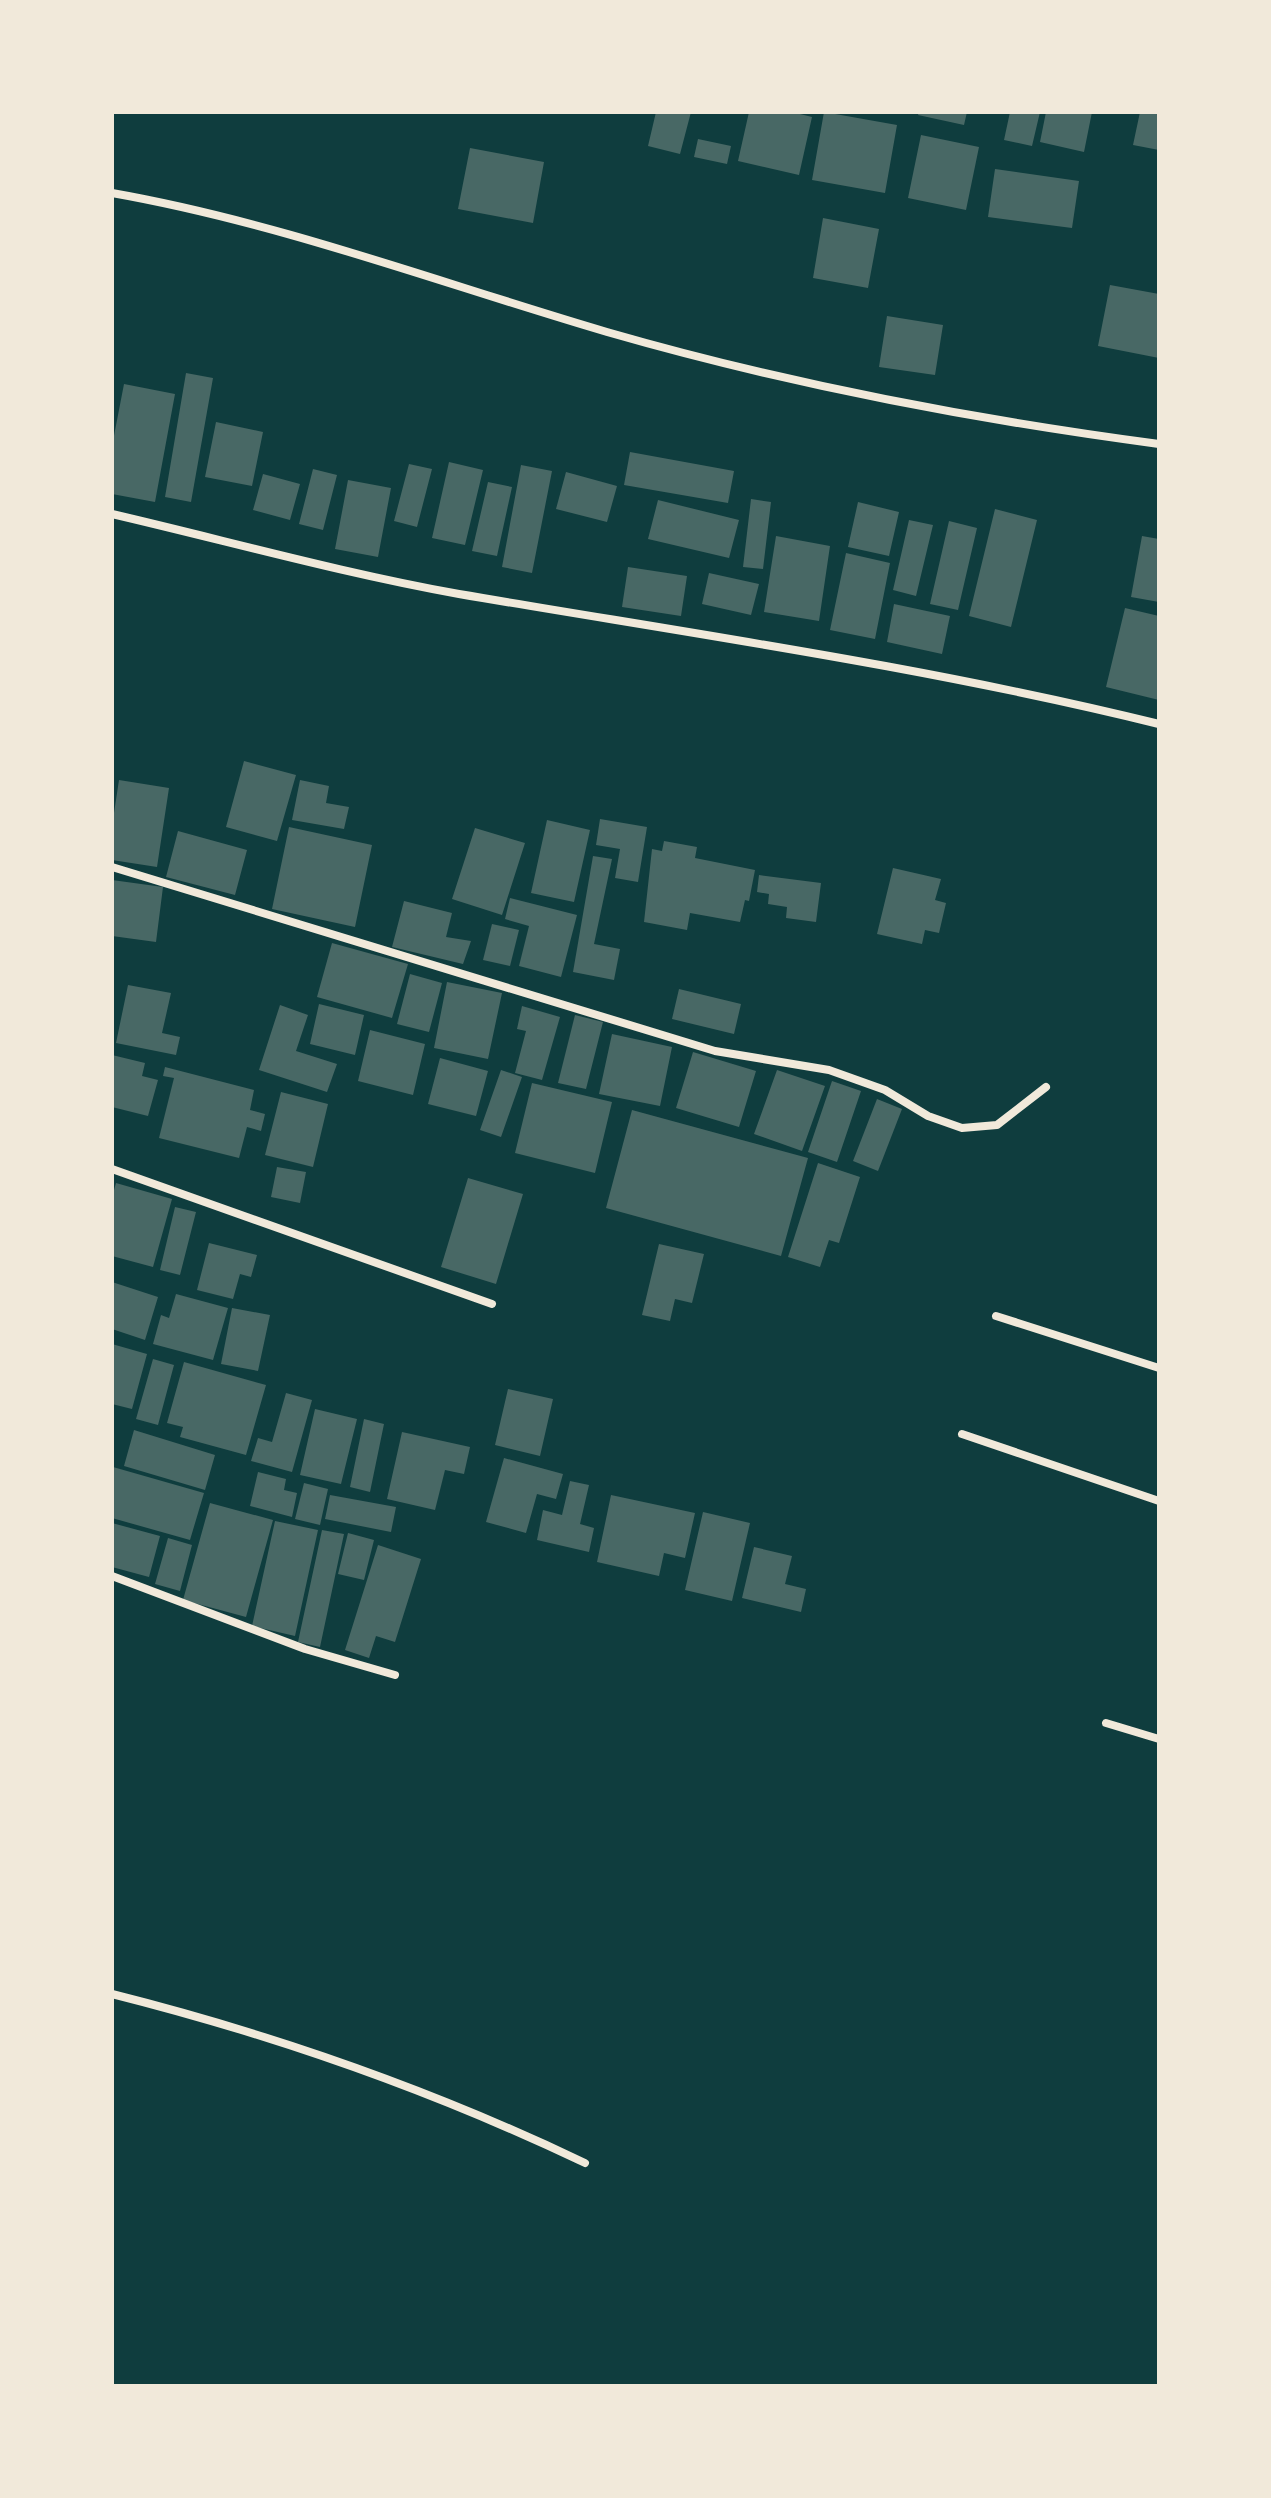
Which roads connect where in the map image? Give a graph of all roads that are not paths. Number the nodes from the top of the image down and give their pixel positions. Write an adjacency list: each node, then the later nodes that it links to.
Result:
1 (112, 193): 2 (street)
2 (1159, 444)
3 (112, 514): 4 (street)
4 (1159, 724)
5 (112, 867): 6 (street)
6 (1046, 1087)
7 (112, 1169): 8 (street)
8 (492, 1304)
9 (996, 1316): 10 (street)
10 (1159, 1368)
11 (962, 1434): 12 (street)
12 (1159, 1501)
13 (112, 1576): 14 (street)
14 (395, 1675)
15 (1106, 1723): 16 (street)
16 (1159, 1739)
17 (112, 1994): 18 (street)
18 (585, 2163)

